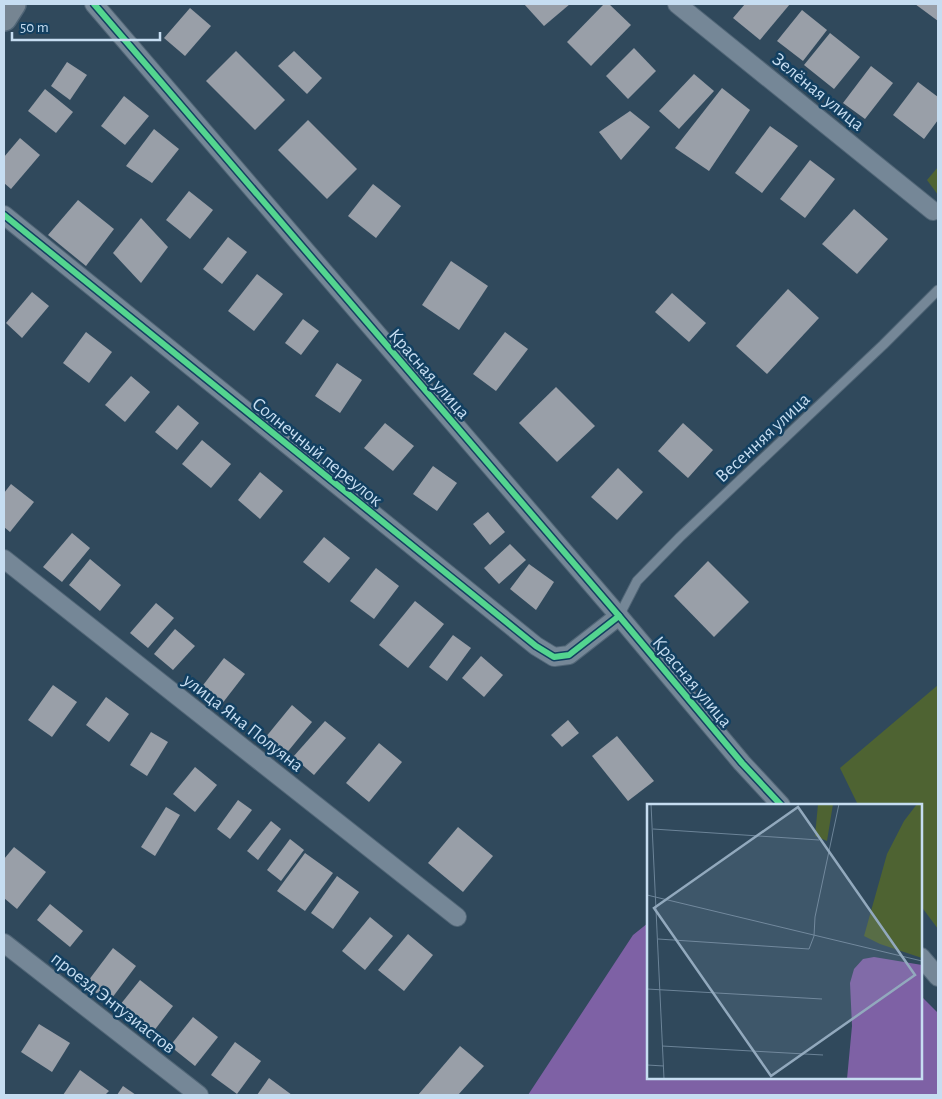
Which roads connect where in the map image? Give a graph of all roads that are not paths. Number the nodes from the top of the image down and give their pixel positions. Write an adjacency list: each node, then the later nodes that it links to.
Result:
1 (13, 4): 4 (street)
2 (94, 4): 9 (street, Красная улица)
3 (677, 4): 5 (street, Зелёная улица)
4 (4, 18)
5 (933, 211)
6 (4, 215): 9 (street, Солнечный переулок)
7 (938, 290): 9 (lane, Весенняя улица)
8 (4, 559): 11 (street, улица Яна Полуяна)
9 (619, 616): 10 (street, Красная улица)
10 (780, 804)
11 (457, 917)
12 (4, 942): 15 (street, проезд Энтузиастов)
13 (922, 958): 14 (street)
14 (938, 976)
15 (199, 1095)

